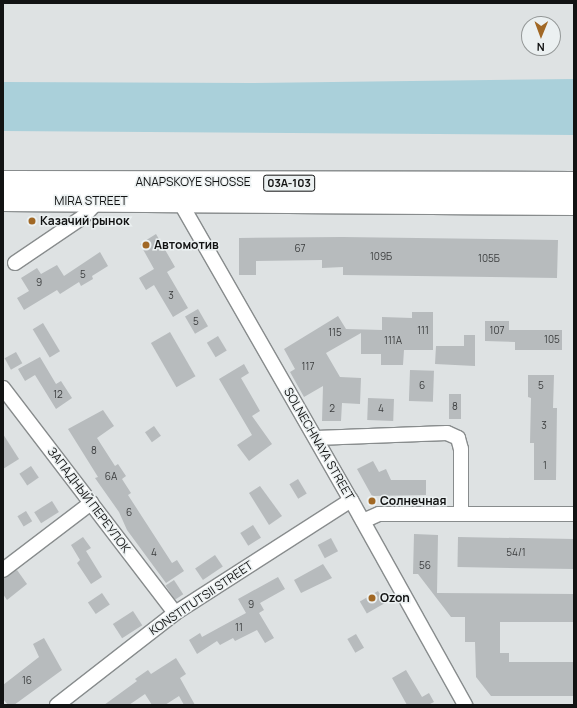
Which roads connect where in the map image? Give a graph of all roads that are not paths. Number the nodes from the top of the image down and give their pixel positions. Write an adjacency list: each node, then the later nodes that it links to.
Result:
1 (3, 182): 3 (main road, ANAPSKOYE SHOSSE / 03А-103)
2 (574, 183): 3 (main road, ANAPSKOYE SHOSSE / 03А-103)
3 (179, 192): 5 (main road, MIRA STREET / 03А-103); 6 (main road, ANAPSKOYE SHOSSE / 03А-103); 9 (street, SOLNECHNAYA STREET)
4 (3, 200): 5 (main road, MIRA STREET / 03А-103)
5 (98, 201): 7 (street)
6 (574, 204)
7 (15, 264)
8 (3, 388): 11 (street, ЗАПАДНЫЙ ПЕРЕУЛОК)
9 (316, 438): 10 (street, SOLNECHNAYA STREET); 12 (street)
10 (352, 500): 14 (street, SOLNECHNAYA STREET); 16 (street, KONSTITUTSII STREET)
11 (91, 503): 15 (street); 16 (street, ЗАПАДНЫЙ ПЕРЕУЛОК)
12 (461, 514): 13 (street); 14 (street)
13 (574, 514)
14 (363, 521): 18 (street, SOLNECHNAYA STREET)
15 (3, 570)
16 (175, 613): 17 (street, KONSTITUTSII STREET)
17 (57, 705)
18 (464, 705)

